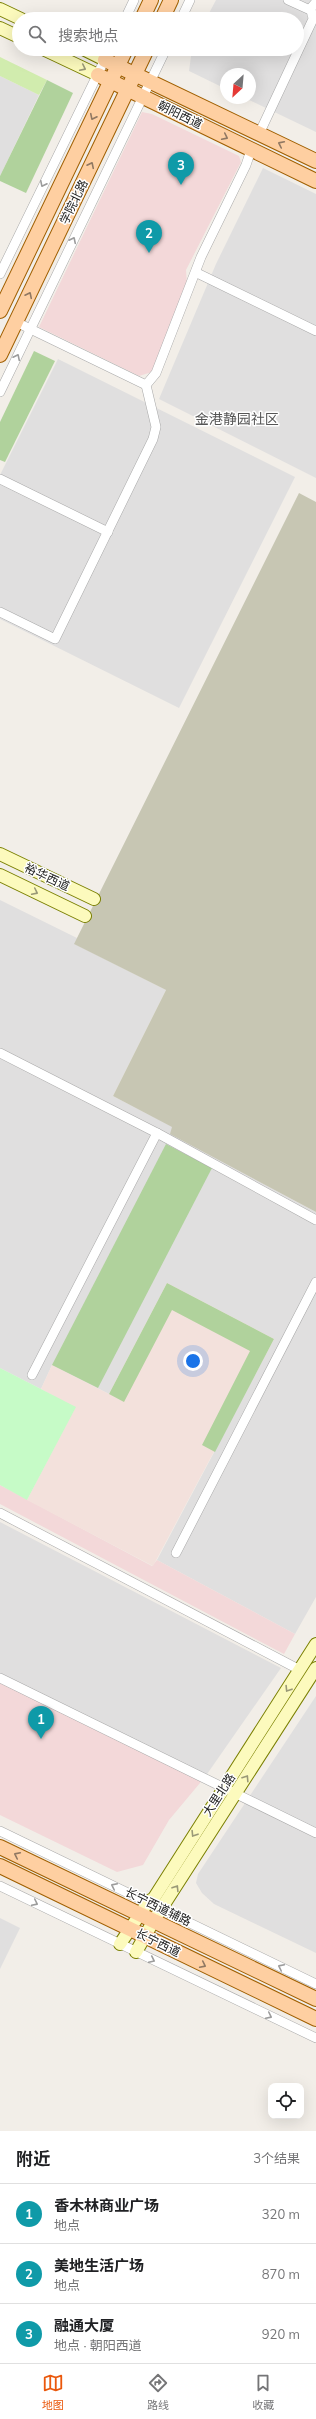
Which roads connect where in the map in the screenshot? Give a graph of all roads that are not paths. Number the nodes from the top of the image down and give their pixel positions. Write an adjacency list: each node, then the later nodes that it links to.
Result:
1 (134, 0): 8 (street)
2 (151, 0): 9 (main road)
3 (171, 0): 10 (main road)
4 (190, 0): 11 (street)
5 (288, 0): 7 (street)
6 (0, 9): 12 (main road)
7 (313, 11): 14 (street)
8 (128, 12)
9 (145, 12)
10 (165, 12)
11 (184, 12)
12 (12, 15)
13 (0, 28): 15 (main road)
14 (304, 32)
15 (12, 34)
16 (58, 56): 22 (main road, 朝阳西道, one-way to 22)
17 (144, 56): 21 (main road, 学院北路)
18 (162, 56): 23 (street)
19 (294, 56): 26 (street)
20 (111, 58): 21 (main road, 朝阳西道); 22 (main road, 学院北路)
21 (135, 74): 23 (main road, 朝阳西道); 24 (main road, 学院北路)
22 (104, 78): 24 (main road, 朝阳西道); 31 (street, one-way to 31); 32 (main road, 学院北路, one-way to 32)
23 (150, 81): 25 (street); 26 (main road, 朝阳西道)
24 (126, 89): 25 (main road, 朝阳西道); 33 (main road, 学院北路, one-way to 24)
25 (142, 97): 27 (main road, 朝阳西道, one-way to 27); 34 (street, one-way to 25)
26 (261, 135): 28 (main road, 朝阳西道, one-way to 26)
27 (251, 150): 29 (main road, 朝阳西道); 30 (street)
28 (316, 161)
29 (316, 181)
30 (197, 273): 35 (street); 37 (street)
31 (0, 274)
32 (0, 311)
33 (16, 322): 34 (street); 36 (main road, 学院北路)
34 (30, 329): 37 (street); 38 (street, one-way to 34)
35 (316, 331)
36 (0, 355)
37 (146, 385): 40 (street)
38 (0, 392)
39 (0, 479): 40 (street)
40 (108, 532): 41 (street)
41 (0, 612)
42 (0, 854): 44 (main road, 裕华西道)
43 (0, 875): 45 (main road, 裕华西道, one-way to 45)
44 (94, 899)
45 (85, 916)
46 (0, 1053): 47 (street)
47 (157, 1132): 48 (street); 50 (street)
48 (316, 1220)
49 (316, 1282): 52 (street)
50 (32, 1375)
51 (0, 1513): 55 (street)
52 (176, 1553)
53 (316, 1644): 55 (main road, 大里北路)
54 (316, 1668): 58 (main road, 大里北路, one-way to 54)
55 (300, 1670): 57 (main road, 大里北路, one-way to 57)
56 (0, 1678): 57 (street)
57 (224, 1787): 58 (street); 64 (main road, 大里北路, one-way to 64)
58 (236, 1793): 60 (street); 64 (main road, 大里北路, one-way to 58)
59 (0, 1831): 64 (street, 长宁西道辅路, one-way to 59)
60 (316, 1833)
61 (0, 1847): 64 (main road, 长宁西道, one-way to 61)
62 (0, 1866): 65 (main road, 长宁西道)
63 (0, 1886): 67 (street, one-way to 67)
64 (151, 1911): 65 (main road, 大里北路); 66 (main road, 大里北路); 69 (street, 长宁西道辅路, one-way to 64); 70 (main road, 长宁西道)
65 (130, 1929): 66 (main road, 长宁西道); 67 (main road, 大里北路)
66 (145, 1936): 68 (main road, 大里北路); 71 (main road, 长宁西道, one-way to 71)
67 (120, 1944): 68 (street)
68 (136, 1952): 72 (street, one-way to 72)
69 (316, 1984)
70 (316, 1999)
71 (316, 2019)
72 (316, 2038)

